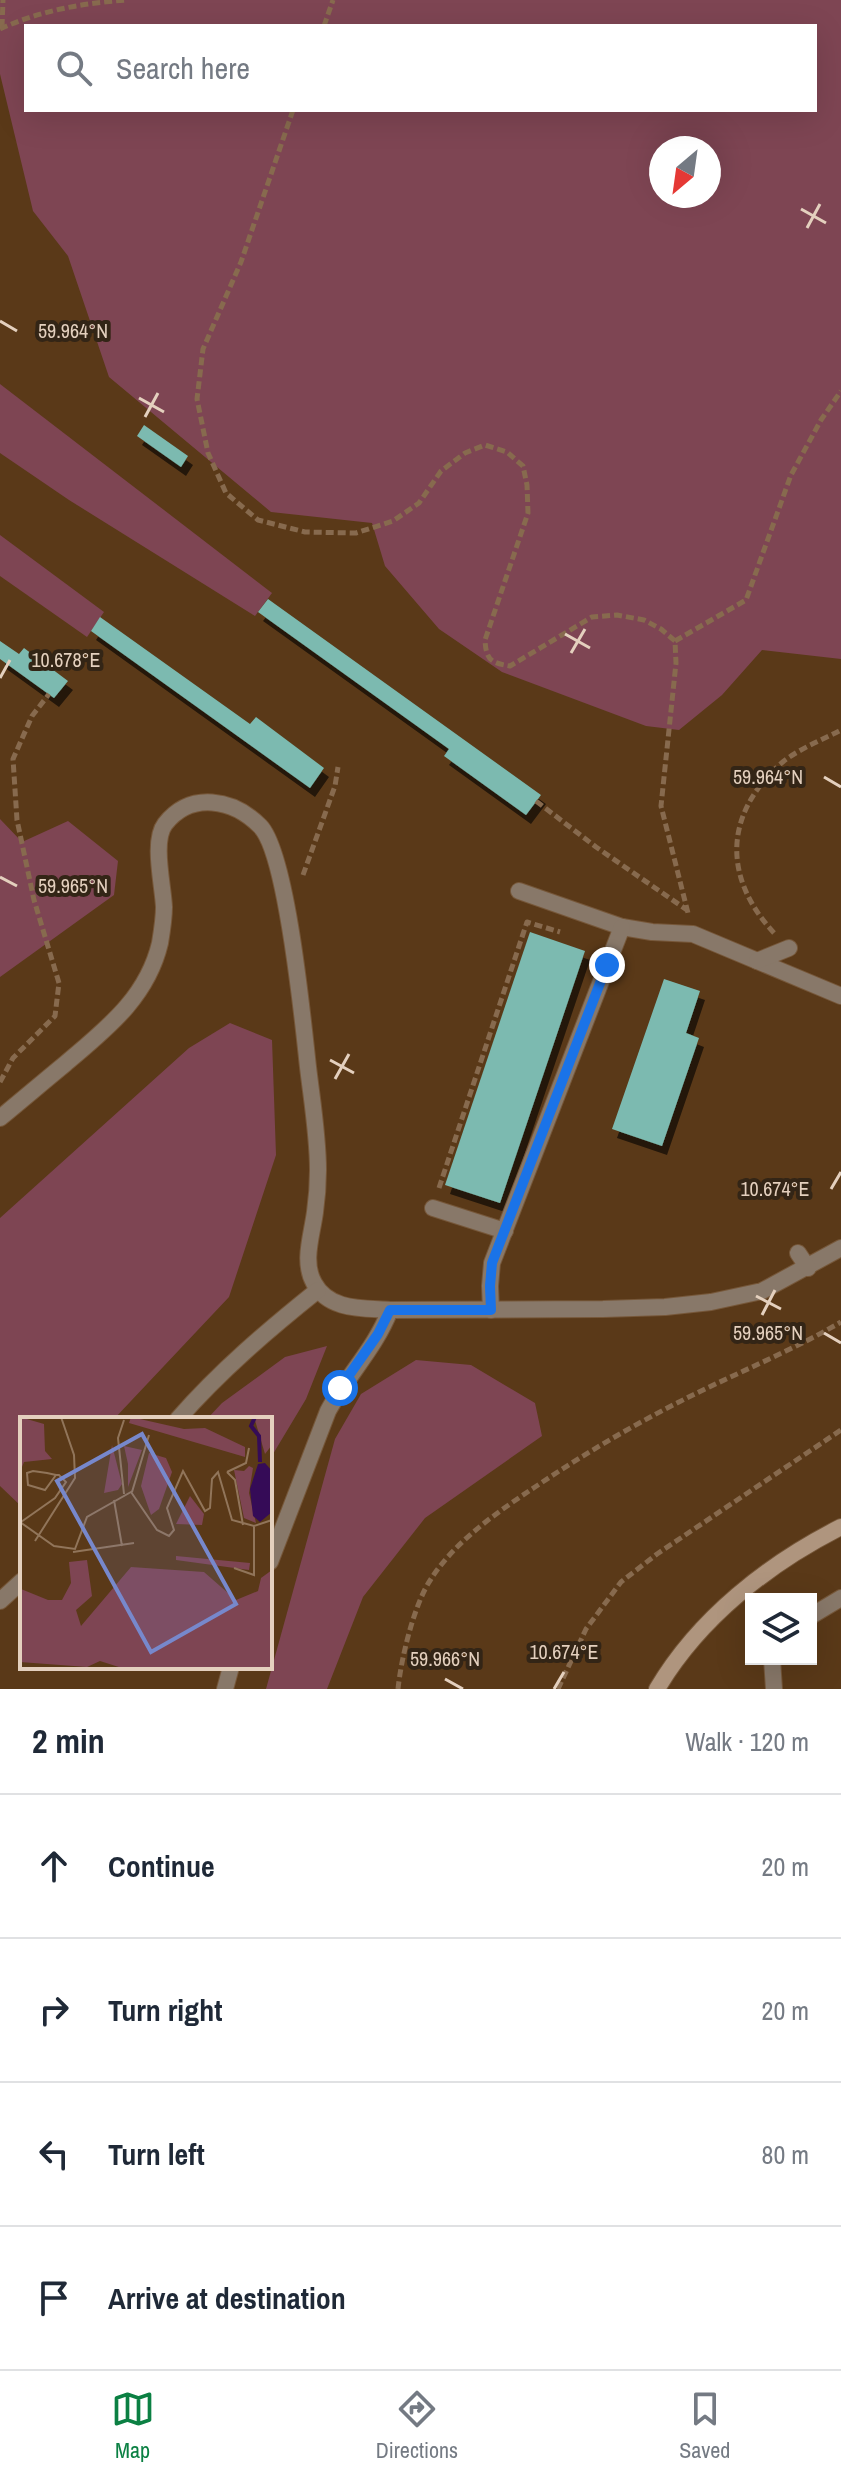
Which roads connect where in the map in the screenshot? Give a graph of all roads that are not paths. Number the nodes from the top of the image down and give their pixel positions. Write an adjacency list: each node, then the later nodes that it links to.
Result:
1 (519, 891): 2 (lane)
2 (622, 927): 4 (lane); 8 (lane)
3 (789, 948): 4 (lane)
4 (757, 961): 5 (lane)
5 (841, 996)
6 (0, 1118): 12 (lane)
7 (433, 1208): 8 (lane)
8 (505, 1231): 14 (lane)
9 (841, 1248): 11 (lane)
10 (798, 1253): 11 (lane)
11 (808, 1268): 14 (lane)
12 (318, 1290): 13 (lane); 15 (lane)
13 (390, 1310): 14 (lane); 17 (lane)
14 (491, 1310)
15 (180, 1417)
16 (841, 1527): 25 (main road)
17 (272, 1556)
18 (20, 1583): 20 (lane)
19 (841, 1598): 21 (lane)
20 (0, 1601)
21 (817, 1612)
22 (772, 1665): 26 (lane)
23 (230, 1669): 24 (lane)
24 (225, 1689)
25 (657, 1689)
26 (774, 1689)

